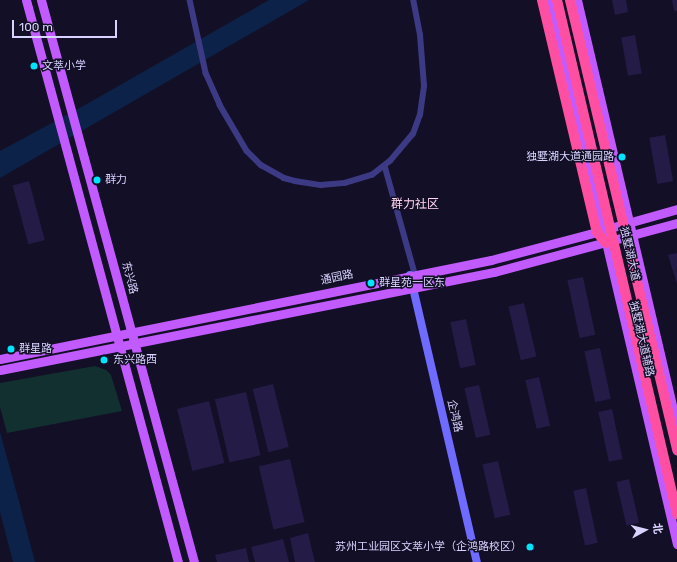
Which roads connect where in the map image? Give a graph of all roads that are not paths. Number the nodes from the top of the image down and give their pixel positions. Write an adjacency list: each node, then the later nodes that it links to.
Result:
1 (26, 0): 25 (main road)
2 (41, 0): 24 (main road, 东兴路)
3 (190, 0): 13 (street)
4 (413, 0): 13 (street)
5 (542, 0): 11 (highway)
6 (549, 0): 10 (main road)
7 (557, 0): 32 (highway, 独墅湖大道, bridge)
8 (570, 0): 31 (highway, 独墅湖大道, bridge)
9 (578, 0): 15 (main road, 独墅湖大道辅路)
10 (570, 90): 12 (main road); 17 (main road)
11 (568, 111): 12 (highway); 18 (highway)
12 (579, 126): 18 (main road)
13 (385, 166): 22 (street)
14 (677, 209): 15 (main road, 通园路)
15 (630, 223): 17 (main road, 通园路); 19 (main road, 独墅湖大道辅路)
16 (677, 223): 19 (main road)
17 (614, 227): 18 (main road, 通园路); 20 (main road)
18 (600, 231): 21 (highway); 22 (main road, 通园路)
19 (633, 236): 20 (main road); 30 (main road, 独墅湖大道辅路)
20 (618, 240): 21 (main road)
21 (606, 243): 23 (main road); 33 (main road, 独墅湖大道辅路)
22 (413, 275): 23 (street, 企鸿路); 24 (main road, 通园路)
23 (416, 288): 26 (main road); 36 (street, 企鸿路)
24 (132, 333): 25 (main road, 通园路); 26 (main road, 东兴路)
25 (117, 335): 27 (main road); 28 (main road, 通园路)
26 (134, 344): 27 (main road); 35 (main road, 东兴路)
27 (120, 347): 29 (main road); 34 (main road)
28 (0, 359)
29 (0, 370)
30 (677, 425)
31 (677, 450)
32 (677, 514)
33 (677, 544)
34 (178, 562)
35 (194, 562)
36 (477, 562)

